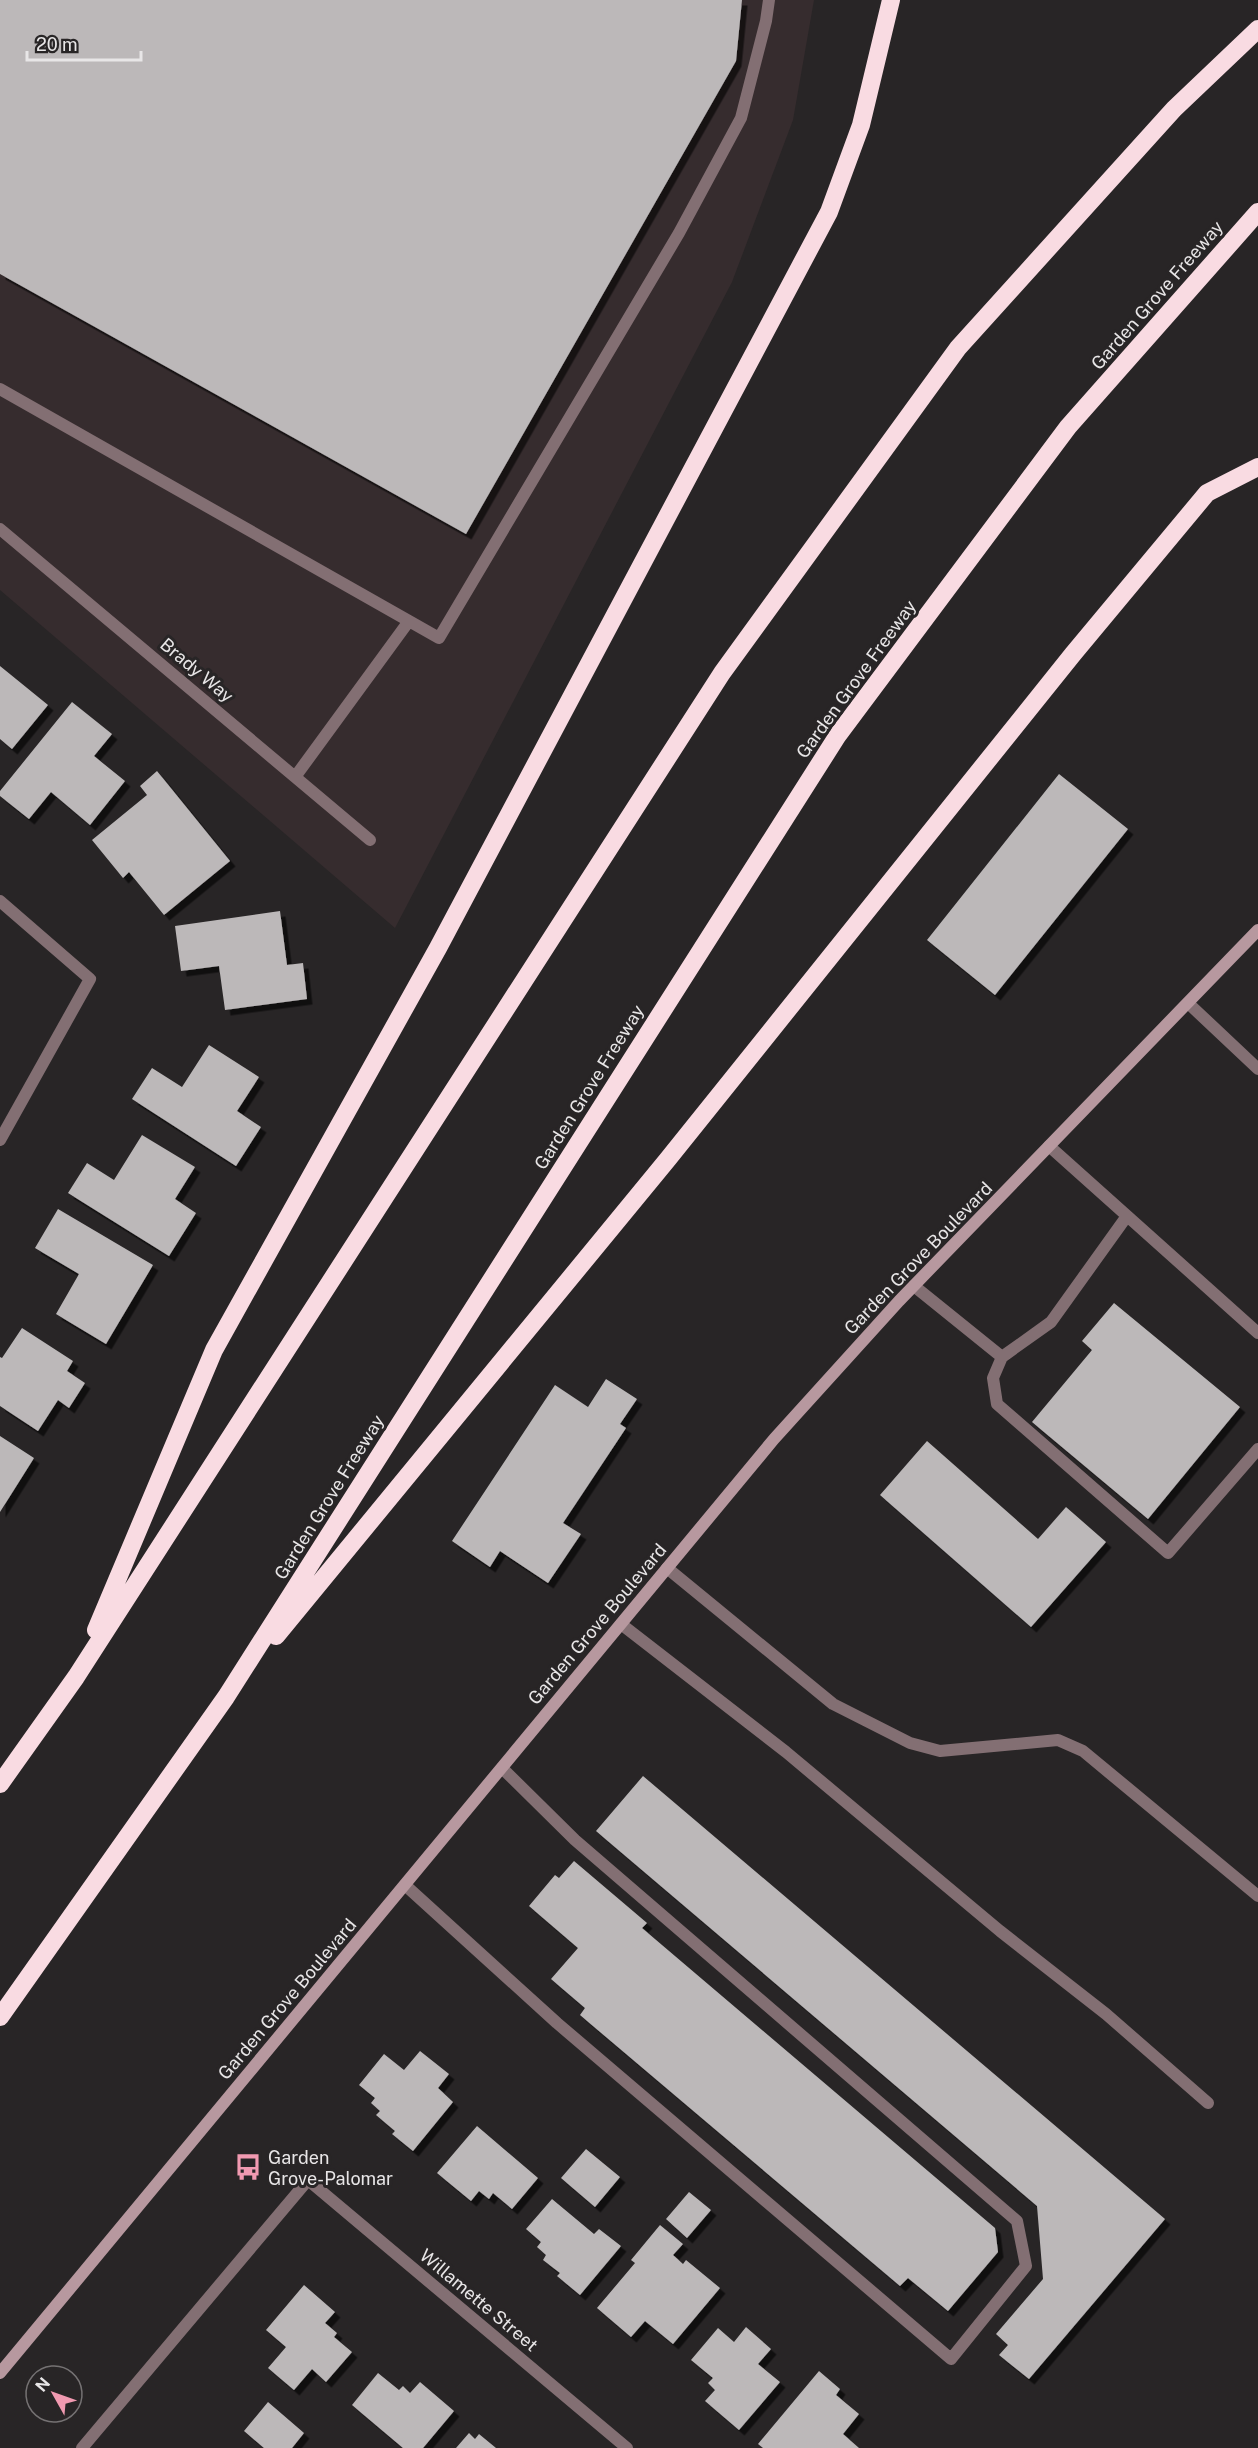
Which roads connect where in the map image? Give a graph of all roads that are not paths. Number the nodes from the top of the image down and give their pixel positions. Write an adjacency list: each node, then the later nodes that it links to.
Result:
1 (769, 0): 8 (street)
2 (891, 0): 24 (highway)
3 (1258, 30): 24 (highway)
4 (1258, 212): 25 (highway, Garden Grove Freeway)
5 (0, 389): 8 (street)
6 (1258, 467): 25 (highway)
7 (0, 529): 9 (street, Brady Way)
8 (409, 621): 9 (street)
9 (295, 777): 10 (street, Brady Way)
10 (370, 840)
11 (0, 901): 15 (street)
12 (1258, 930): 13 (main road, Garden Grove Boulevard)
13 (1188, 1002): 14 (street); 16 (main road, Garden Grove Boulevard)
14 (1258, 1069)
15 (0, 1140)
16 (1049, 1146): 17 (street); 18 (main road, Garden Grove Boulevard)
17 (1127, 1216): 19 (street); 20 (street)
18 (914, 1286): 20 (street); 22 (main road, Garden Grove Boulevard)
19 (1258, 1334)
20 (1002, 1357): 21 (street)
21 (1258, 1449)
22 (667, 1568): 23 (main road, Garden Grove Boulevard); 29 (street)
23 (621, 1624): 26 (main road, Garden Grove Boulevard); 31 (street)
24 (76, 1677): 27 (highway)
25 (226, 1697): 30 (highway, Garden Grove Freeway)
26 (502, 1768): 28 (main road, Garden Grove Boulevard); 28 (street)
27 (0, 1784)
28 (405, 1885): 32 (main road, Garden Grove Boulevard)
29 (1258, 1896)
30 (0, 2016)
31 (1208, 2103)
32 (0, 2373)
33 (82, 2448): 34 (street, Willamette Street)
34 (627, 2448)

